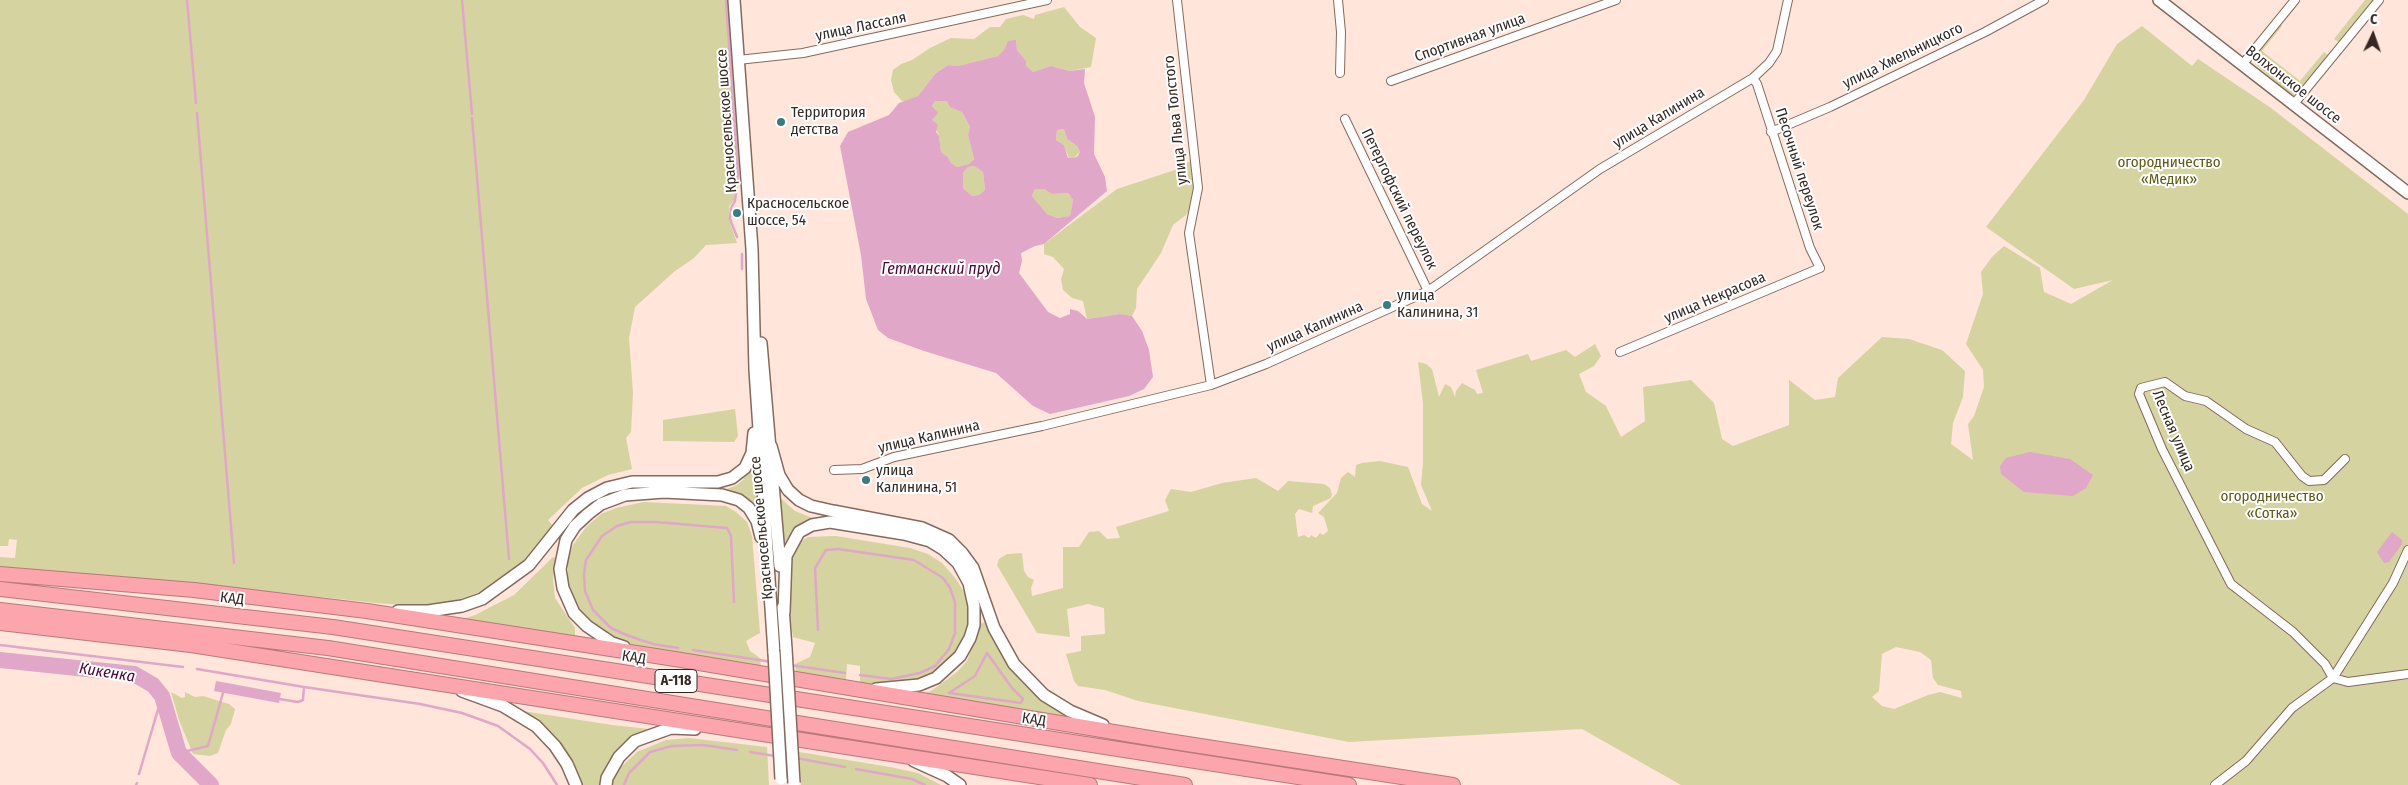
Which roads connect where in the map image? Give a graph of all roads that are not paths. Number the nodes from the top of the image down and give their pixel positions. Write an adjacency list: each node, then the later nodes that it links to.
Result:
1 (734, 0): 11 (main road, Красносельское шоссе)
2 (1047, 0): 11 (street, улица Лассаля)
3 (1177, 0): 25 (street, улица Льва Толстого)
4 (1338, 0): 13 (street)
5 (1616, 0): 15 (street, Спортивная улица)
6 (1788, 0): 14 (street, улица Калинина)
7 (2044, 0): 18 (street, улица Хмельницкого)
8 (2159, 0): 12 (main road, Волхонское шоссе)
9 (2295, 0): 12 (street)
10 (2379, 0): 16 (street)
11 (738, 60): 21 (main road, Красносельское шоссе)
12 (2242, 65): 16 (main road, Волхонское шоссе)
13 (1340, 73)
14 (1753, 78): 18 (street, Песочный переулок); 22 (street, улица Калинина)
15 (1391, 81)
16 (2293, 105): 19 (main road, Волхонское шоссе)
17 (1345, 119): 22 (street, Петергофский переулок)
18 (1771, 132): 20 (street, Песочный переулок)
19 (2408, 193)
20 (1820, 268): 23 (street, улица Некрасова)
21 (752, 269): 24 (main road, Красносельское шоссе); 26 (main road, Красносельское шоссе)
22 (1428, 291): 25 (street, улица Калинина)
23 (1620, 352)
24 (755, 370): 31 (main road, Красносельское шоссе); 34 (main road)
25 (1211, 385): 28 (street, улица Калинина)
26 (771, 446): 35 (main road, Красносельское шоссе); 43 (main road)
27 (2346, 459): 39 (street, Лесная улица)
28 (834, 470)
29 (2408, 550): 39 (street)
30 (0, 574): 34 (highway)
31 (769, 578): 37 (main road); 45 (main road, Красносельское шоссе, bridge)
32 (0, 589): 53 (highway, КАД / А-118)
33 (0, 610): 52 (highway, А-118)
34 (367, 611): 37 (highway)
35 (784, 612): 41 (main road); 46 (main road, Красносельское шоссе, bridge)
36 (0, 623): 40 (highway)
37 (675, 658): 41 (highway)
38 (2408, 674): 39 (street)
39 (2333, 678): 54 (street)
40 (434, 682): 42 (highway); 48 (main road)
41 (869, 690): 43 (highway)
42 (747, 731): 44 (highway); 49 (main road)
43 (1168, 741): 47 (highway)
44 (901, 756): 50 (main road); 51 (highway)
45 (781, 782)
46 (794, 784)
47 (1447, 784)
48 (576, 785)
49 (606, 785)
50 (960, 785)
51 (1090, 785)
52 (1185, 785)
53 (1350, 785)
54 (2215, 785)

